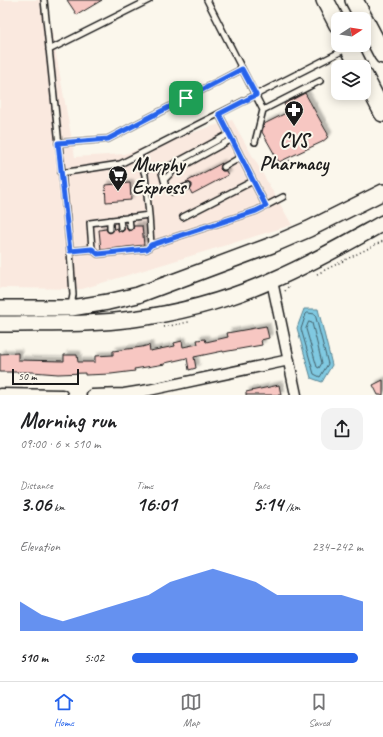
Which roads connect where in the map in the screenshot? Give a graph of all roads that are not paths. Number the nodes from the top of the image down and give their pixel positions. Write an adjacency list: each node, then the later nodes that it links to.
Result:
1 (44, 0): 8 (lane)
2 (149, 0): 8 (lane)
3 (207, 0): 10 (lane)
4 (325, 0): 6 (main road)
5 (354, 0): 7 (main road)
6 (331, 12)
7 (381, 46)
8 (49, 50): 19 (lane)
9 (338, 52): 13 (lane)
10 (242, 69): 13 (lane); 19 (lane)
11 (320, 81): 14 (lane)
12 (371, 90): 15 (main road)
13 (256, 95): 14 (lane); 16 (lane)
14 (263, 110): 18 (lane)
15 (383, 113)
16 (219, 114): 17 (lane); 20 (lane)
17 (231, 137): 21 (lane); 25 (lane)
18 (255, 142)
19 (58, 143): 23 (lane)
20 (139, 155): 23 (lane); 29 (lane)
21 (241, 157): 22 (lane); 24 (lane)
22 (224, 167)
23 (61, 173): 40 (lane)
24 (253, 181): 28 (lane); 31 (lane)
25 (188, 186)
26 (383, 192): 43 (main road)
27 (283, 197): 28 (lane)
28 (266, 206): 38 (lane)
29 (149, 215): 30 (lane); 38 (lane)
30 (129, 217): 32 (lane); 35 (lane)
31 (183, 217)
32 (120, 218): 33 (lane); 36 (lane)
33 (110, 220): 37 (lane); 39 (lane)
34 (383, 223): 41 (main road)
35 (130, 227)
36 (121, 228)
37 (110, 229)
38 (151, 245): 39 (lane)
39 (92, 249): 40 (lane)
40 (70, 251): 43 (lane)
41 (272, 280): 43 (main road); 45 (street)
42 (0, 308): 43 (main road)
43 (69, 316): 44 (main road)
44 (0, 324)
45 (289, 360): 48 (street); 49 (street)
46 (0, 394): 47 (street)
47 (62, 395)
48 (92, 395)
49 (296, 395)

